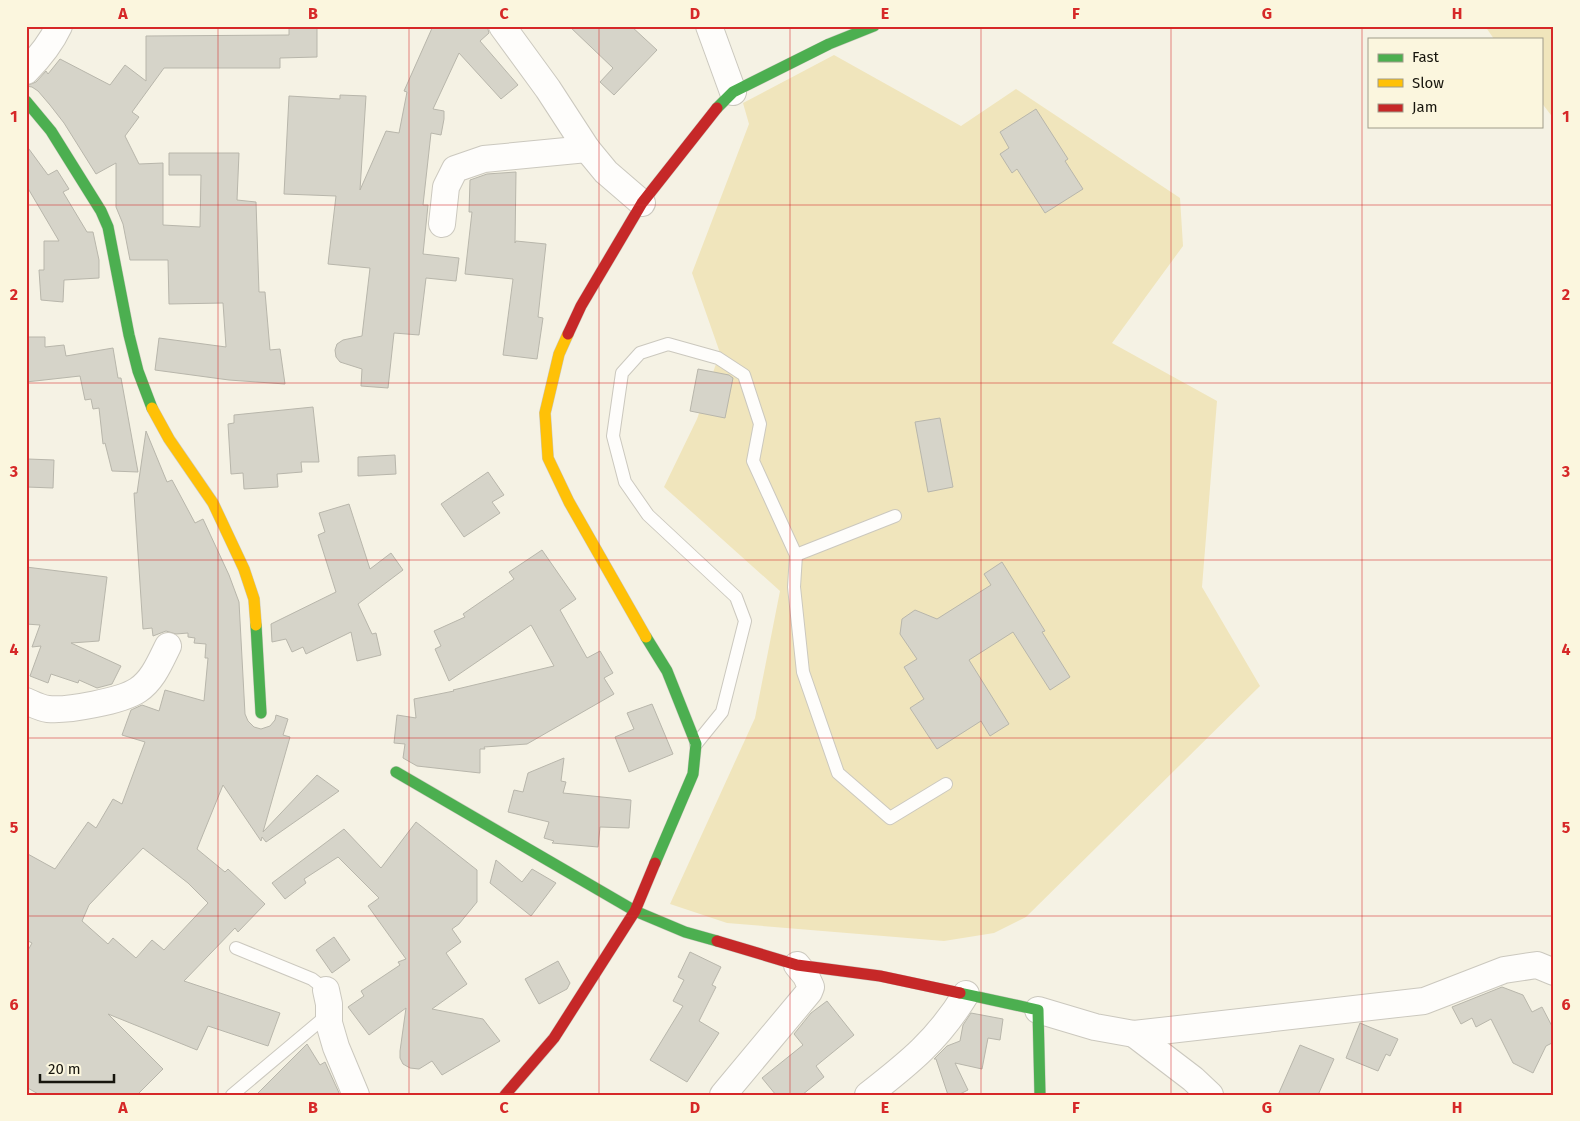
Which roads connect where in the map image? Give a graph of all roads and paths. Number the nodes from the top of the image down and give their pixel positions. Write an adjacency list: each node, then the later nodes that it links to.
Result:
1 (59, 26): 5 (street)
2 (502, 26): 8 (street)
3 (708, 26): 6 (street)
4 (874, 26): 6 (street)
5 (26, 71)
6 (732, 92): 9 (street)
7 (26, 101): 15 (street)
8 (587, 148): 9 (street); 10 (street)
9 (642, 203): 16 (street)
10 (442, 224)
11 (895, 516): 12 (lane)
12 (796, 555): 16 (lane); 18 (lane)
13 (168, 646): 14 (street)
14 (26, 701)
15 (261, 713)
16 (696, 744): 19 (street)
17 (396, 772): 19 (street)
18 (946, 784)
19 (635, 911): 21 (street); 30 (street)
20 (236, 948): 23 (lane)
21 (797, 965): 24 (street); 31 (street)
22 (1554, 972): 27 (street)
23 (326, 990): 26 (street)
24 (966, 994): 25 (street); 32 (street)
25 (1038, 1010): 27 (street); 33 (street)
26 (328, 1016): 28 (lane); 29 (street)
27 (1134, 1034): 34 (street)
28 (232, 1095)
29 (356, 1095)
30 (505, 1095)
31 (723, 1095)
32 (868, 1095)
33 (1040, 1095)
34 (1210, 1095)

